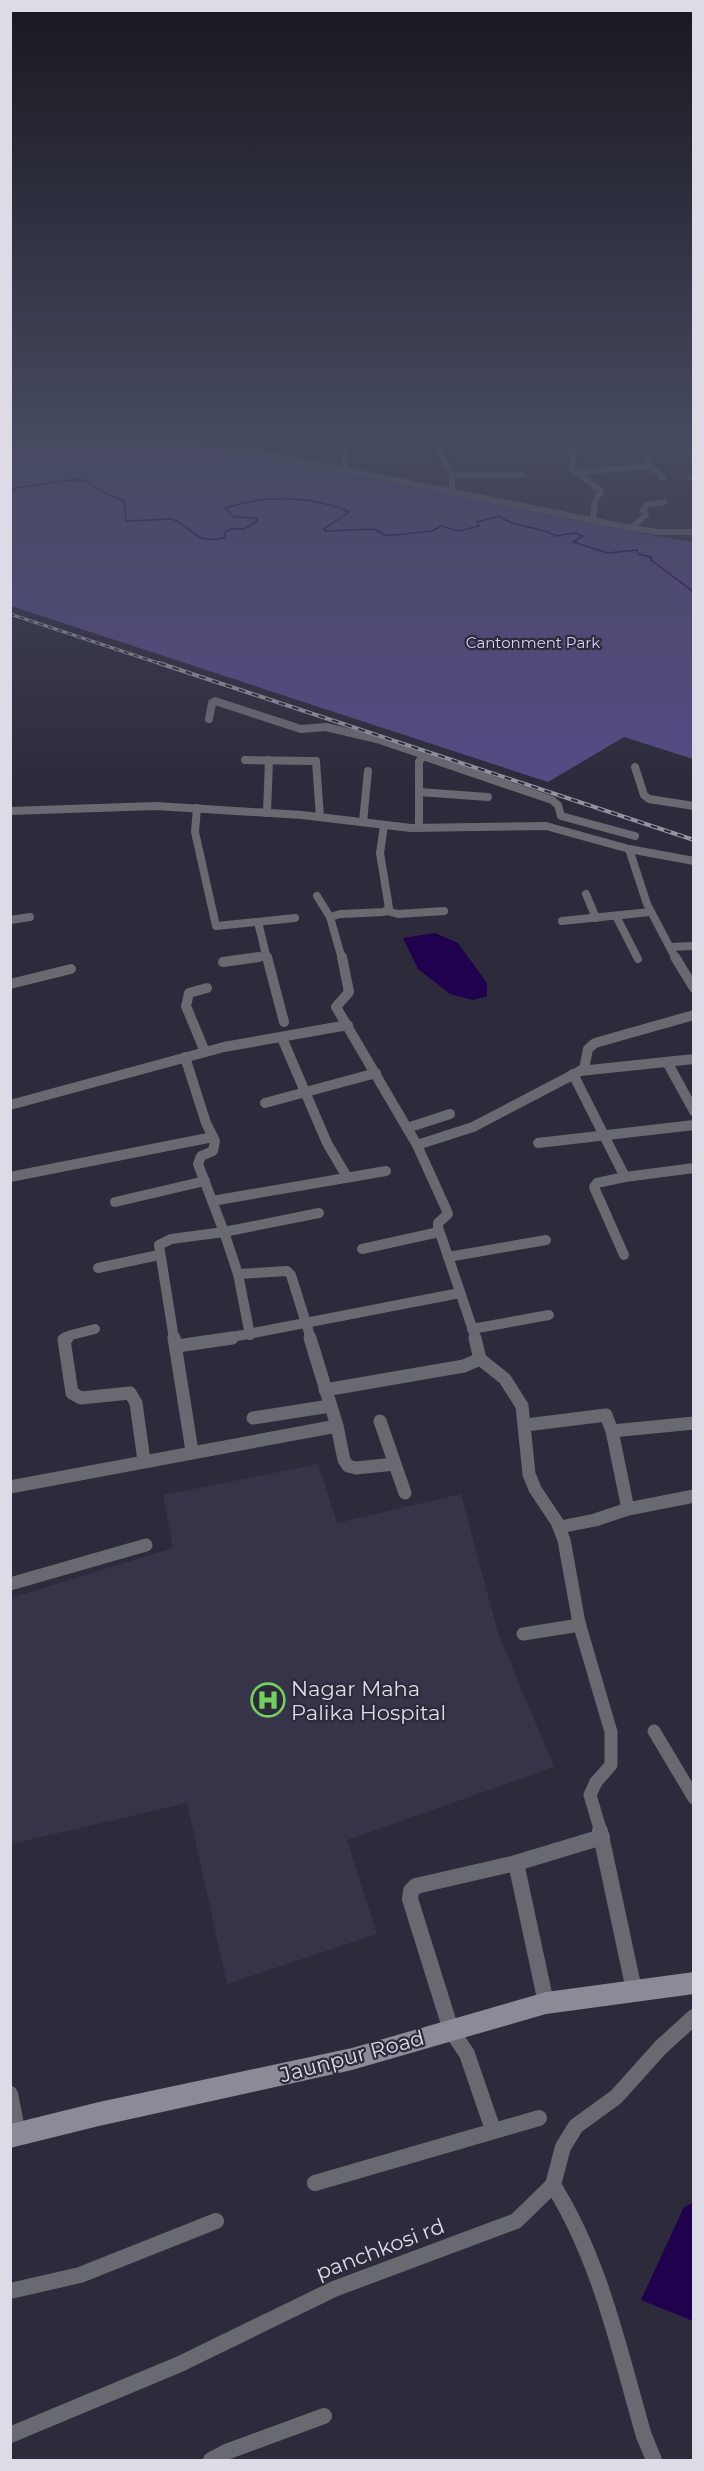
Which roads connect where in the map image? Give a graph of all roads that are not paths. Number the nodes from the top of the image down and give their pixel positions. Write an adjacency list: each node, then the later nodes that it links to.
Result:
1 (209, 719): 2 (street)
2 (423, 756): 7 (street); 13 (street)
3 (245, 760): 4 (street)
4 (269, 760): 12 (street); 14 (street)
5 (635, 767): 9 (street)
6 (368, 771): 15 (street)
7 (419, 792): 8 (street); 17 (street)
8 (488, 797)
9 (693, 806)
10 (197, 808): 11 (street); 12 (street); 34 (street)
11 (10, 811)
12 (267, 813): 14 (street)
13 (561, 816): 18 (street); 19 (street)
14 (320, 817): 15 (street)
15 (363, 822): 16 (street)
16 (384, 826): 17 (street); 24 (street)
17 (419, 828): 18 (street)
18 (556, 828): 20 (street)
19 (635, 836)
20 (629, 849): 21 (street); 26 (street)
21 (693, 861)
22 (586, 894): 31 (street)
23 (317, 896): 29 (street)
24 (387, 910): 25 (street); 29 (street)
25 (444, 911)
26 (650, 912): 27 (street); 36 (street)
27 (616, 916): 31 (street); 38 (street)
28 (30, 917): 32 (street)
29 (330, 917): 46 (street)
30 (295, 918): 34 (street)
31 (596, 918): 33 (street)
32 (10, 920)
33 (562, 921)
34 (258, 922): 37 (street)
35 (693, 946): 36 (street)
36 (670, 947): 43 (street)
37 (267, 956): 39 (street); 45 (street)
38 (638, 959)
39 (223, 962)
40 (71, 969): 41 (street)
41 (10, 984)
42 (207, 988): 48 (street)
43 (693, 988)
44 (693, 1015): 52 (street)
45 (284, 1022)
46 (348, 1025): 47 (street); 53 (street)
47 (282, 1038): 48 (street); 54 (street)
48 (205, 1052): 49 (street)
49 (185, 1057): 56 (street); 62 (street)
50 (693, 1059): 51 (street)
51 (667, 1062): 52 (street); 57 (street)
52 (577, 1072): 61 (street); 64 (street)
53 (376, 1073): 54 (street); 60 (street)
54 (306, 1092): 55 (street); 69 (street)
55 (265, 1103)
56 (10, 1105)
57 (693, 1111)
58 (450, 1114): 60 (street)
59 (693, 1125): 61 (street)
60 (407, 1128): 64 (street)
61 (604, 1135): 63 (street); 68 (street)
62 (213, 1137): 67 (street); 70 (street)
63 (538, 1143)
64 (417, 1145): 75 (street)
65 (386, 1171): 69 (street)
66 (692, 1171): 68 (street)
67 (10, 1177)
68 (625, 1177): 79 (street)
69 (347, 1178): 71 (street)
70 (205, 1181): 71 (street); 72 (street)
71 (212, 1201): 74 (street)
72 (115, 1202)
73 (319, 1213): 74 (street)
74 (224, 1232): 78 (street); 82 (street)
75 (440, 1233): 77 (street); 80 (street)
76 (546, 1240): 80 (street)
77 (362, 1248)
78 (159, 1255): 81 (street); 89 (street)
79 (624, 1256)
80 (448, 1257): 83 (street)
81 (98, 1268)
82 (238, 1275): 85 (street); 88 (street)
83 (460, 1293): 85 (street); 87 (street)
84 (549, 1315): 87 (street)
85 (304, 1323): 88 (street); 91 (street)
86 (96, 1329): 100 (street)
87 (472, 1329): 90 (street)
88 (250, 1335): 89 (street)
89 (177, 1346): 99 (street)
90 (480, 1359): 91 (street); 96 (street)
91 (325, 1390): 92 (street)
92 (330, 1406): 93 (street); 97 (street)
93 (253, 1418)
94 (380, 1421): 101 (street)
95 (693, 1423): 98 (street)
96 (526, 1425): 98 (street); 106 (street)
97 (337, 1426): 99 (street); 101 (street)
98 (612, 1431): 105 (street)
99 (192, 1451): 100 (street)
100 (144, 1461): 102 (street)
101 (395, 1464): 103 (street)
102 (10, 1487)
103 (405, 1493)
104 (693, 1496): 105 (street)
105 (628, 1509): 106 (street)
106 (560, 1527): 109 (street)
107 (146, 1545): 108 (street)
108 (10, 1584)
109 (580, 1625): 110 (street); 113 (street)
110 (524, 1634)
111 (654, 1731): 112 (street)
112 (693, 1798)
113 (602, 1837): 114 (street); 116 (street)
114 (516, 1863): 117 (street); 119 (street)
115 (693, 1983): 116 (street, Jaunpur Road)
116 (634, 1990): 117 (street, Jaunpur Road)
117 (546, 2003): 119 (street, Jaunpur Road)
118 (693, 2017): 125 (street, panchkosi rd)
119 (451, 2030): 122 (street); 123 (street, Jaunpur Road)
120 (10, 2094): 123 (street)
121 (539, 2118): 122 (street)
122 (493, 2130): 124 (street)
123 (14, 2135)
124 (315, 2183)
125 (553, 2184): 129 (street, panchkosi rd); 131 (street)
126 (216, 2221): 127 (street)
127 (10, 2291)
128 (324, 2416): 130 (street)
129 (10, 2435)
130 (211, 2460)
131 (654, 2460)

